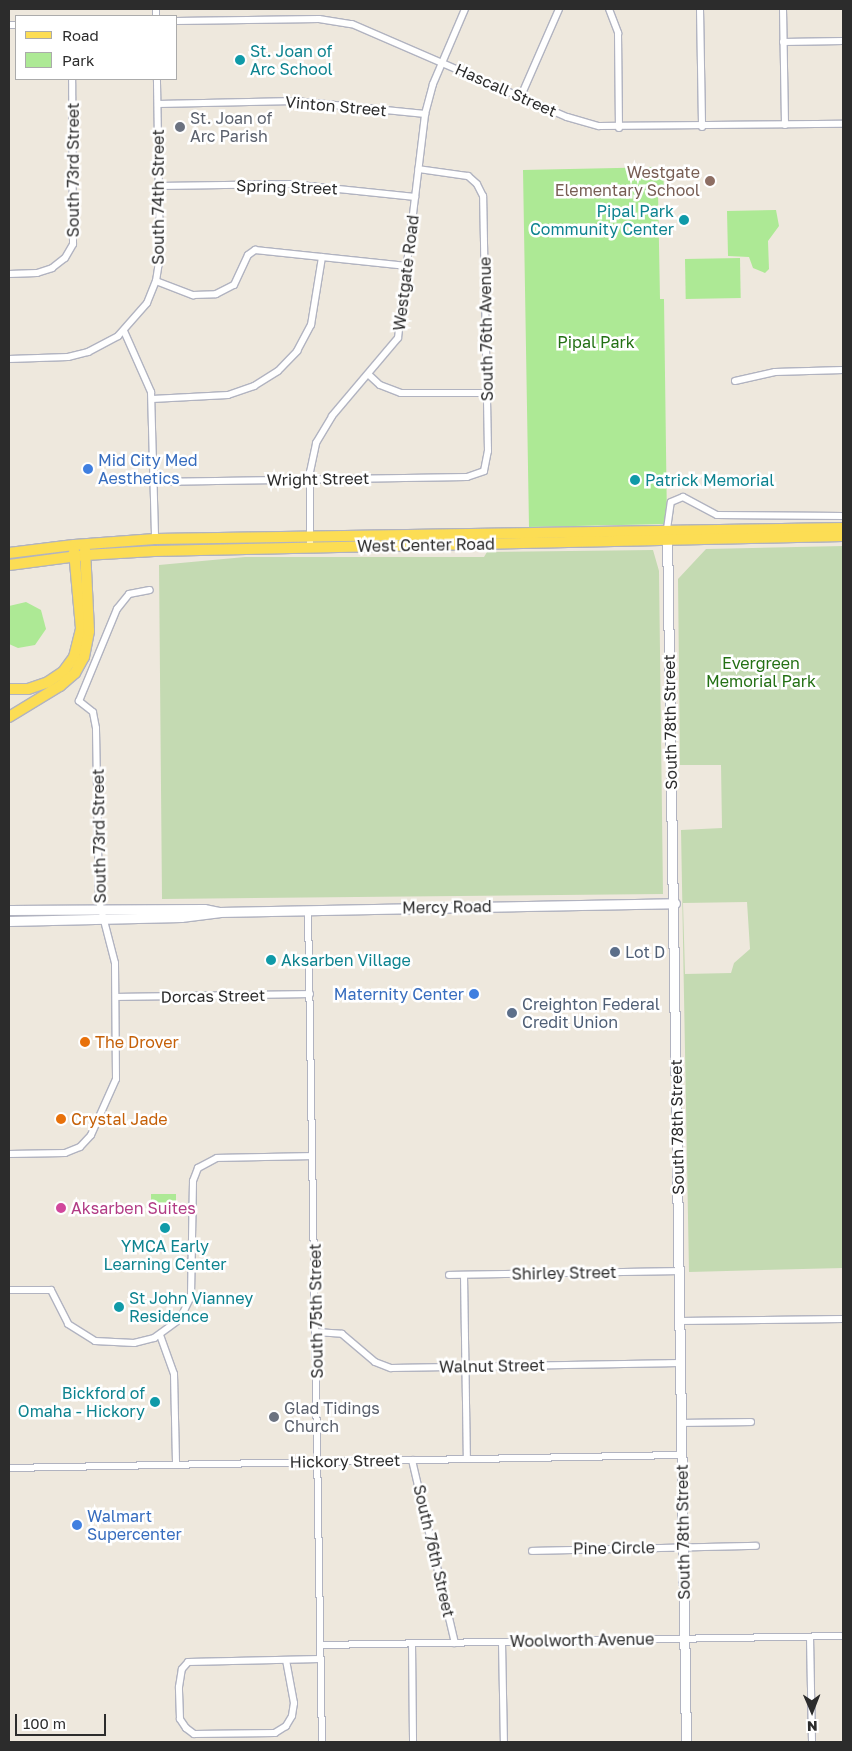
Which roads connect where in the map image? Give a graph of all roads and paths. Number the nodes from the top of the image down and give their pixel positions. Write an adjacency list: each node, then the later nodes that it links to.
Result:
1 (465, 9): 9 (street, Westgate Road)
2 (559, 9): 12 (street)
3 (609, 9): 18 (street)
4 (700, 9): 17 (street)
5 (783, 9): 8 (street)
6 (178, 22): 9 (street, Hascall Street)
7 (843, 40): 8 (street)
8 (783, 42): 16 (street)
9 (442, 62): 12 (street, Hascall Street); 14 (street, Westgate Road)
10 (72, 80): 24 (street, South 73rd Street)
11 (157, 80): 13 (street, South 74th Street)
12 (521, 96): 18 (street, Hascall Street)
13 (158, 104): 14 (street, Vinton Street); 20 (street, South 74th Street)
14 (425, 114): 19 (street, Westgate Road)
15 (843, 124): 16 (street, Hascall Street)
16 (785, 125): 17 (street, Hascall Street)
17 (702, 127): 18 (street, Hascall Street)
18 (619, 128)
19 (418, 169): 21 (street, Westgate Road); 31 (street, South 76th Avenue)
20 (159, 186): 21 (street, Spring Street); 25 (street, South 74th Street)
21 (415, 197): 23 (street, Westgate Road)
22 (322, 257): 23 (street); 25 (street); 32 (street)
23 (407, 266): 29 (street, Westgate Road)
24 (9, 274)
25 (156, 281): 26 (street, South 74th Street)
26 (124, 331): 27 (street, South 74th Street); 32 (street)
27 (9, 358)
28 (843, 370): 30 (street)
29 (368, 374): 31 (street); 34 (street, Westgate Road)
30 (736, 381)
31 (487, 393): 33 (street, South 76th Avenue)
32 (152, 399): 35 (street)
33 (481, 473): 34 (street, Wright Street)
34 (310, 480): 35 (street, Wright Street); 39 (street, Westgate Road)
35 (154, 482): 41 (street)
36 (843, 516): 38 (street, South 78th Street)
37 (843, 528): 38 (main road, West Center Road)
38 (667, 529): 39 (main road, West Center Road); 42 (main road, South 78th Street)
39 (310, 535): 41 (main road, West Center Road); 45 (street, Westgate Road)
40 (843, 536): 42 (main road, West Center Road)
41 (155, 540): 43 (main road, West Center Road)
42 (667, 541): 45 (main road, West Center Road); 52 (main road, South 78th Street)
43 (85, 544): 44 (main road, West Center Road); 47 (main road)
44 (74, 545): 46 (main road, West Center Road); 47 (main road)
45 (310, 547): 47 (main road, West Center Road)
46 (9, 553)
47 (80, 556): 48 (main road, West Center Road); 50 (main road); 51 (main road)
48 (9, 565)
49 (150, 590): 55 (street, South 73rd Street)
50 (9, 689)
51 (9, 717)
52 (675, 903): 54 (main road, Mercy Road); 61 (main road, South 78th Street)
53 (9, 910): 55 (main road, Mercy Road)
54 (308, 910): 55 (main road, Mercy Road); 57 (street, South 75th Street)
55 (101, 914): 56 (main road, Mercy Road); 58 (street, South 73rd Street)
56 (9, 921)
57 (310, 994): 58 (street, Dorcas Street); 60 (street, South 75th Street)
58 (116, 998): 59 (street, South 73rd Street)
59 (9, 1154)
60 (312, 1156): 67 (street, South 75th Street); 68 (street)
61 (679, 1271): 63 (street, Shirley Street); 66 (main road, South 78th Street)
62 (449, 1275): 63 (street, Shirley Street)
63 (464, 1275): 70 (street)
64 (9, 1290): 68 (street)
65 (843, 1319): 66 (street)
66 (680, 1321): 69 (main road, South 78th Street)
67 (316, 1332): 70 (street, Walnut Street); 76 (street, South 75th Street)
68 (160, 1335): 77 (street)
69 (680, 1363): 70 (street, Walnut Street); 72 (main road, South 78th Street)
70 (466, 1367): 74 (street)
71 (751, 1422): 72 (street)
72 (681, 1423): 73 (main road, South 78th Street)
73 (682, 1455): 74 (street, Hickory Street); 79 (main road, South 78th Street)
74 (467, 1459): 75 (street, Hickory Street)
75 (412, 1460): 76 (street, Hickory Street); 85 (street, South 76th Street)
76 (318, 1461): 77 (street, Hickory Street); 88 (street, South 75th Street)
77 (176, 1463): 78 (street, Hickory Street)
78 (9, 1468)
79 (684, 1546): 80 (street, Pine Circle); 81 (street, Pine Circle); 84 (main road, South 78th Street)
80 (756, 1546)
81 (532, 1551)
82 (843, 1636): 83 (street, Woolworth Avenue)
83 (810, 1637): 84 (street, Woolworth Avenue); 95 (street)
84 (684, 1638): 86 (street, Woolworth Avenue); 94 (main road, South 78th Street)
85 (455, 1642): 86 (street, Woolworth Avenue); 87 (street, Woolworth Avenue)
86 (502, 1642): 93 (street)
87 (412, 1643): 88 (street, Woolworth Avenue); 92 (street)
88 (320, 1645): 89 (street, South 75th Street)
89 (320, 1659): 90 (street); 91 (street, South 75th Street)
90 (286, 1660): 90 (street)
91 (322, 1742)
92 (414, 1742)
93 (504, 1742)
94 (686, 1742)
95 (812, 1742)

